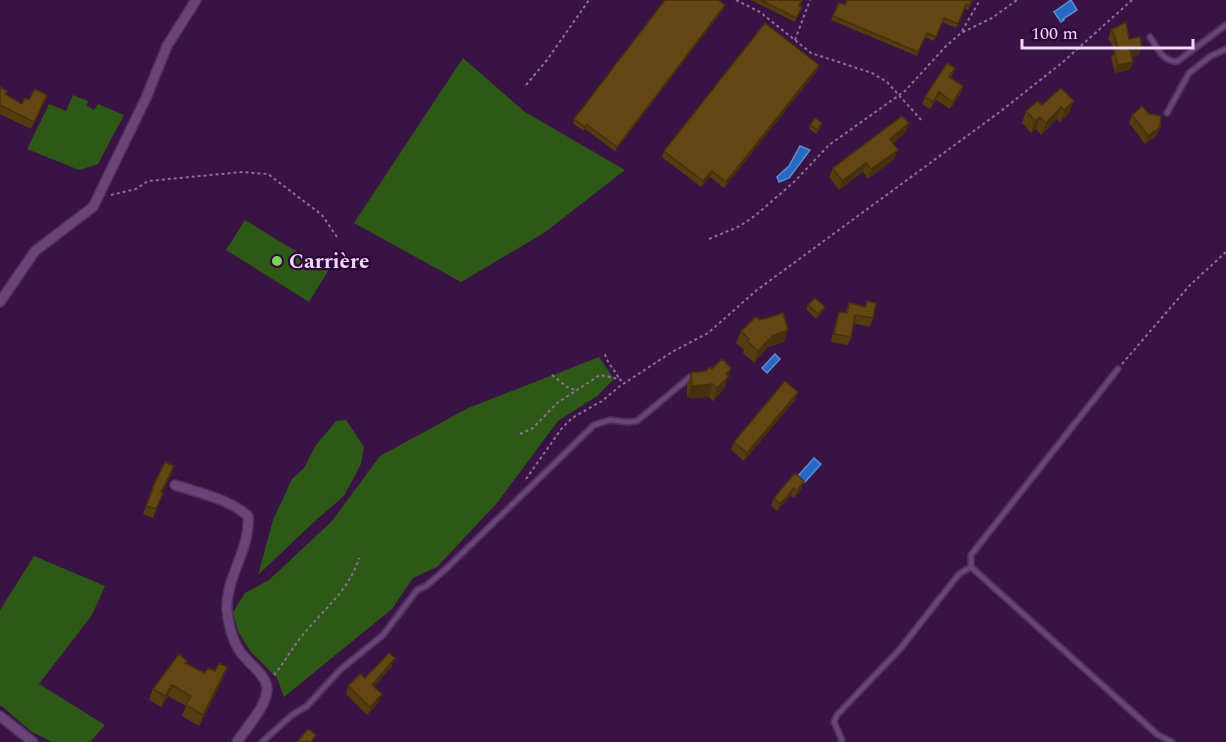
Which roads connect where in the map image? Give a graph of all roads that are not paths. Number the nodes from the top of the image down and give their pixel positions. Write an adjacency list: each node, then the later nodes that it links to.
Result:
1 (196, 0): 6 (street)
2 (1226, 25): 3 (lane)
3 (1150, 37)
4 (1226, 50): 5 (lane)
5 (1167, 112)
6 (0, 302)
7 (1118, 369): 10 (lane)
8 (690, 377): 14 (lane)
9 (175, 485): 13 (street)
10 (971, 567): 15 (lane); 16 (lane)
11 (0, 716): 12 (street)
12 (33, 742)
13 (237, 742)
14 (262, 742)
15 (842, 742)
16 (1172, 742)

